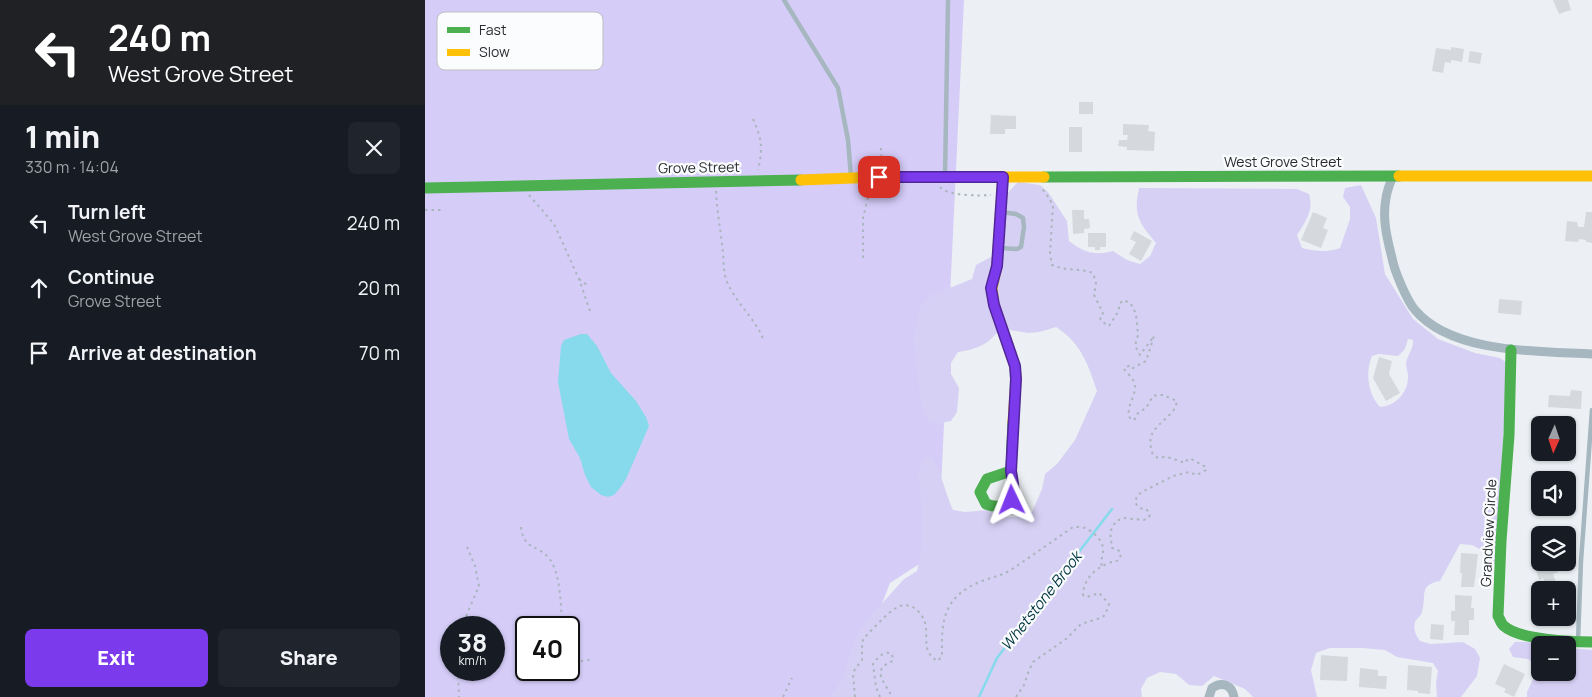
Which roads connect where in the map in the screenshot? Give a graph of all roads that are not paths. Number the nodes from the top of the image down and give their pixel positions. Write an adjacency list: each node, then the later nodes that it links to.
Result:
1 (784, 0): 8 (lane)
2 (948, 0): 3 (lane)
3 (945, 176): 6 (main road, Grove Street); 8 (main road, Grove Street)
4 (1393, 176): 5 (main road, West Grove Street); 7 (main road, West Grove Street); 12 (street)
5 (1592, 176)
6 (974, 177): 7 (main road, West Grove Street)
7 (1003, 177): 10 (main road)
8 (851, 178): 9 (main road, Grove Street)
9 (425, 188)
10 (1000, 212): 11 (main road); 11 (lane)
11 (998, 248): 15 (main road)
12 (1511, 350): 13 (street); 16 (main road, Grandview Circle)
13 (1592, 354)
14 (1592, 410): 16 (lane)
15 (1011, 471)
16 (1578, 642): 17 (main road, Grandview Circle)
17 (1592, 642)
18 (1209, 697): 19 (street)
19 (1234, 697)

